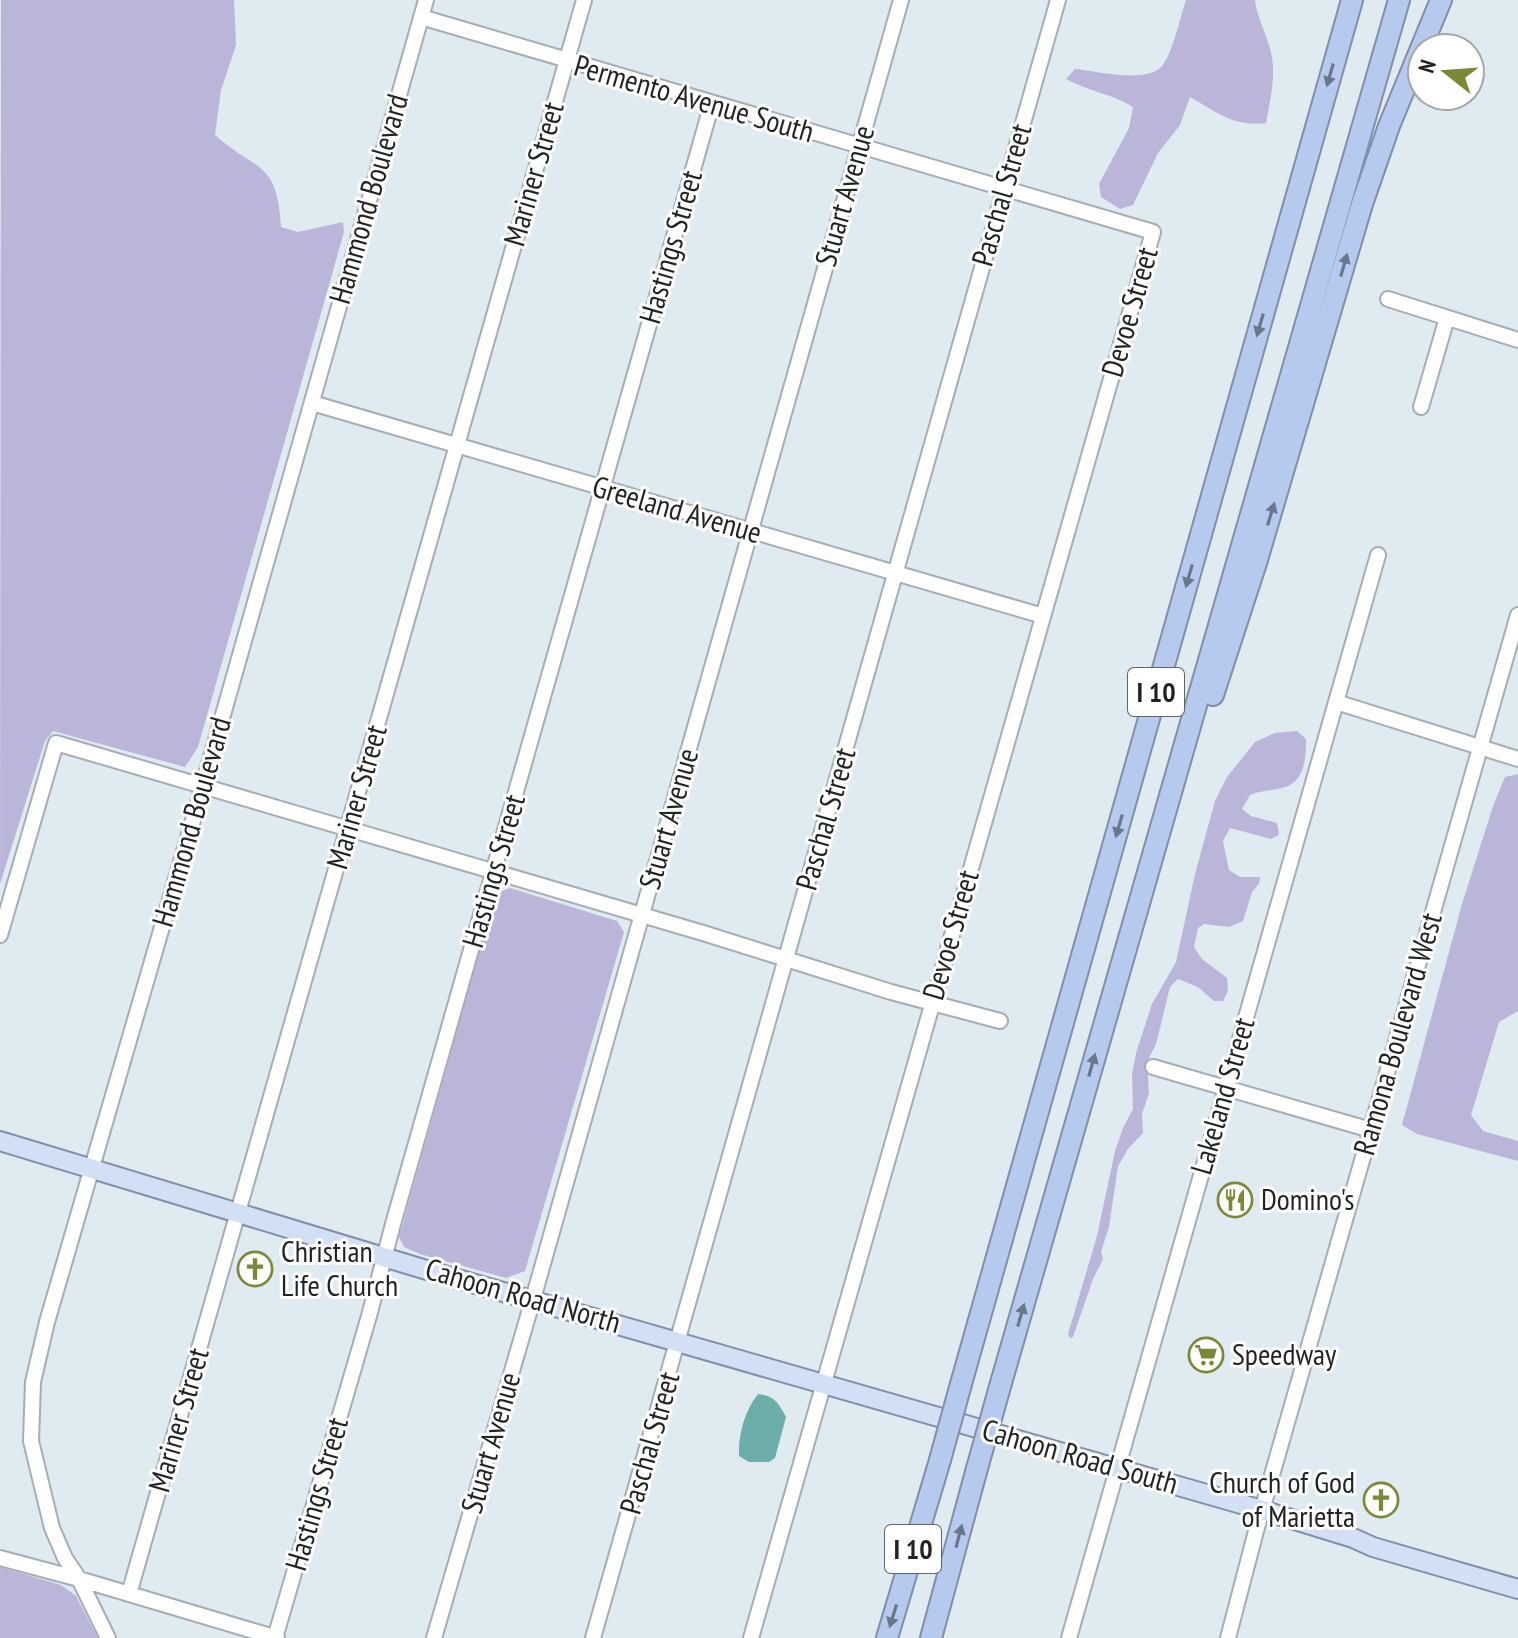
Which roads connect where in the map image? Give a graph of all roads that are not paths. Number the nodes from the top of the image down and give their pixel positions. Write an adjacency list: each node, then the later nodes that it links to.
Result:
1 (426, 0): 8 (street, Hammond Boulevard)
2 (584, 0): 9 (street, Mariner Street)
3 (901, 0): 11 (street, Stuart Avenue)
4 (1058, 0): 12 (street, Paschal Street)
5 (1352, 0): 59 (highway, I 10, one-way to 59, bridge)
6 (1399, 0): 30 (highway, I 10)
7 (1441, 0): 30 (highway, one-way to 7)
8 (421, 17): 9 (street, Permento Avenue South); 17 (street, Hammond Boulevard)
9 (567, 61): 10 (street, Permento Avenue South); 19 (street, Mariner Street)
10 (712, 103): 11 (street, Permento Avenue South); 20 (street, Hastings Street)
11 (859, 147): 12 (street, Permento Avenue South); 21 (street, Stuart Avenue)
12 (1003, 189): 13 (street, Permento Avenue South); 23 (street, Paschal Street)
13 (1153, 232): 25 (street, Devoe Street)
14 (1388, 299): 15 (street)
15 (1447, 318): 16 (street); 18 (street)
16 (1518, 340)
17 (312, 403): 19 (street, Greeland Avenue); 29 (street, Hammond Boulevard)
18 (1421, 407)
19 (456, 445): 20 (street, Greeland Avenue); 31 (street, Mariner Street)
20 (602, 489): 21 (street, Greeland Avenue); 32 (street, Hastings Street)
21 (750, 530): 23 (street, Greeland Avenue); 33 (street, Stuart Avenue)
22 (1378, 555): 26 (street, Lakeland Street)
23 (896, 575): 25 (street, Greeland Avenue); 35 (street, Paschal Street)
24 (1518, 615): 27 (street, Ramona Boulevard West)
25 (1043, 616): 36 (street, Devoe Street)
26 (1336, 702): 27 (street); 39 (street, Lakeland Street)
27 (1480, 748): 28 (street); 40 (street, Ramona Boulevard West)
28 (1518, 759)
29 (203, 786): 31 (street); 34 (street); 42 (street, Hammond Boulevard)
30 (1169, 798): 60 (highway, I 10, one-way to 30, bridge)
31 (348, 828): 32 (street); 43 (street, Mariner Street)
32 (494, 872): 33 (street); 44 (street, Hastings Street)
33 (641, 916): 35 (street); 45 (street, Stuart Avenue)
34 (0, 935)
35 (786, 959): 36 (street); 46 (street, Paschal Street)
36 (933, 1002): 37 (street); 47 (street, Devoe Street)
37 (1000, 1021)
38 (1153, 1067): 39 (street)
39 (1225, 1088): 40 (street); 48 (street, Lakeland Street)
40 (1371, 1130): 49 (street, Ramona Boulevard West)
41 (0, 1141): 42 (main road, Cahoon Road North)
42 (93, 1169): 43 (main road, Cahoon Road North); 51 (street, Hammond Boulevard)
43 (239, 1213): 44 (main road, Cahoon Road North); 53 (street, Mariner Street)
44 (385, 1256): 45 (main road, Cahoon Road North); 55 (street, Hastings Street)
45 (533, 1299): 46 (main road, Cahoon Road North); 56 (street, Stuart Avenue)
46 (679, 1340): 47 (main road); 57 (street, Paschal Street)
47 (824, 1384): 48 (main road, Cahoon Road South); 58 (street, Devoe Street)
48 (1117, 1468): 49 (main road, Cahoon Road South); 61 (street, Lakeland Street)
49 (1262, 1510): 52 (main road, Cahoon Road South); 62 (street, Ramona Boulevard West)
50 (0, 1558): 51 (street)
51 (79, 1579): 53 (street); 54 (street, Hammond Boulevard)
52 (1518, 1589)
53 (129, 1594): 55 (street)
54 (108, 1638)
55 (276, 1638)
56 (434, 1638)
57 (593, 1638)
58 (751, 1638)
59 (887, 1638)
60 (931, 1638)
61 (1069, 1638)
62 (1228, 1638)

